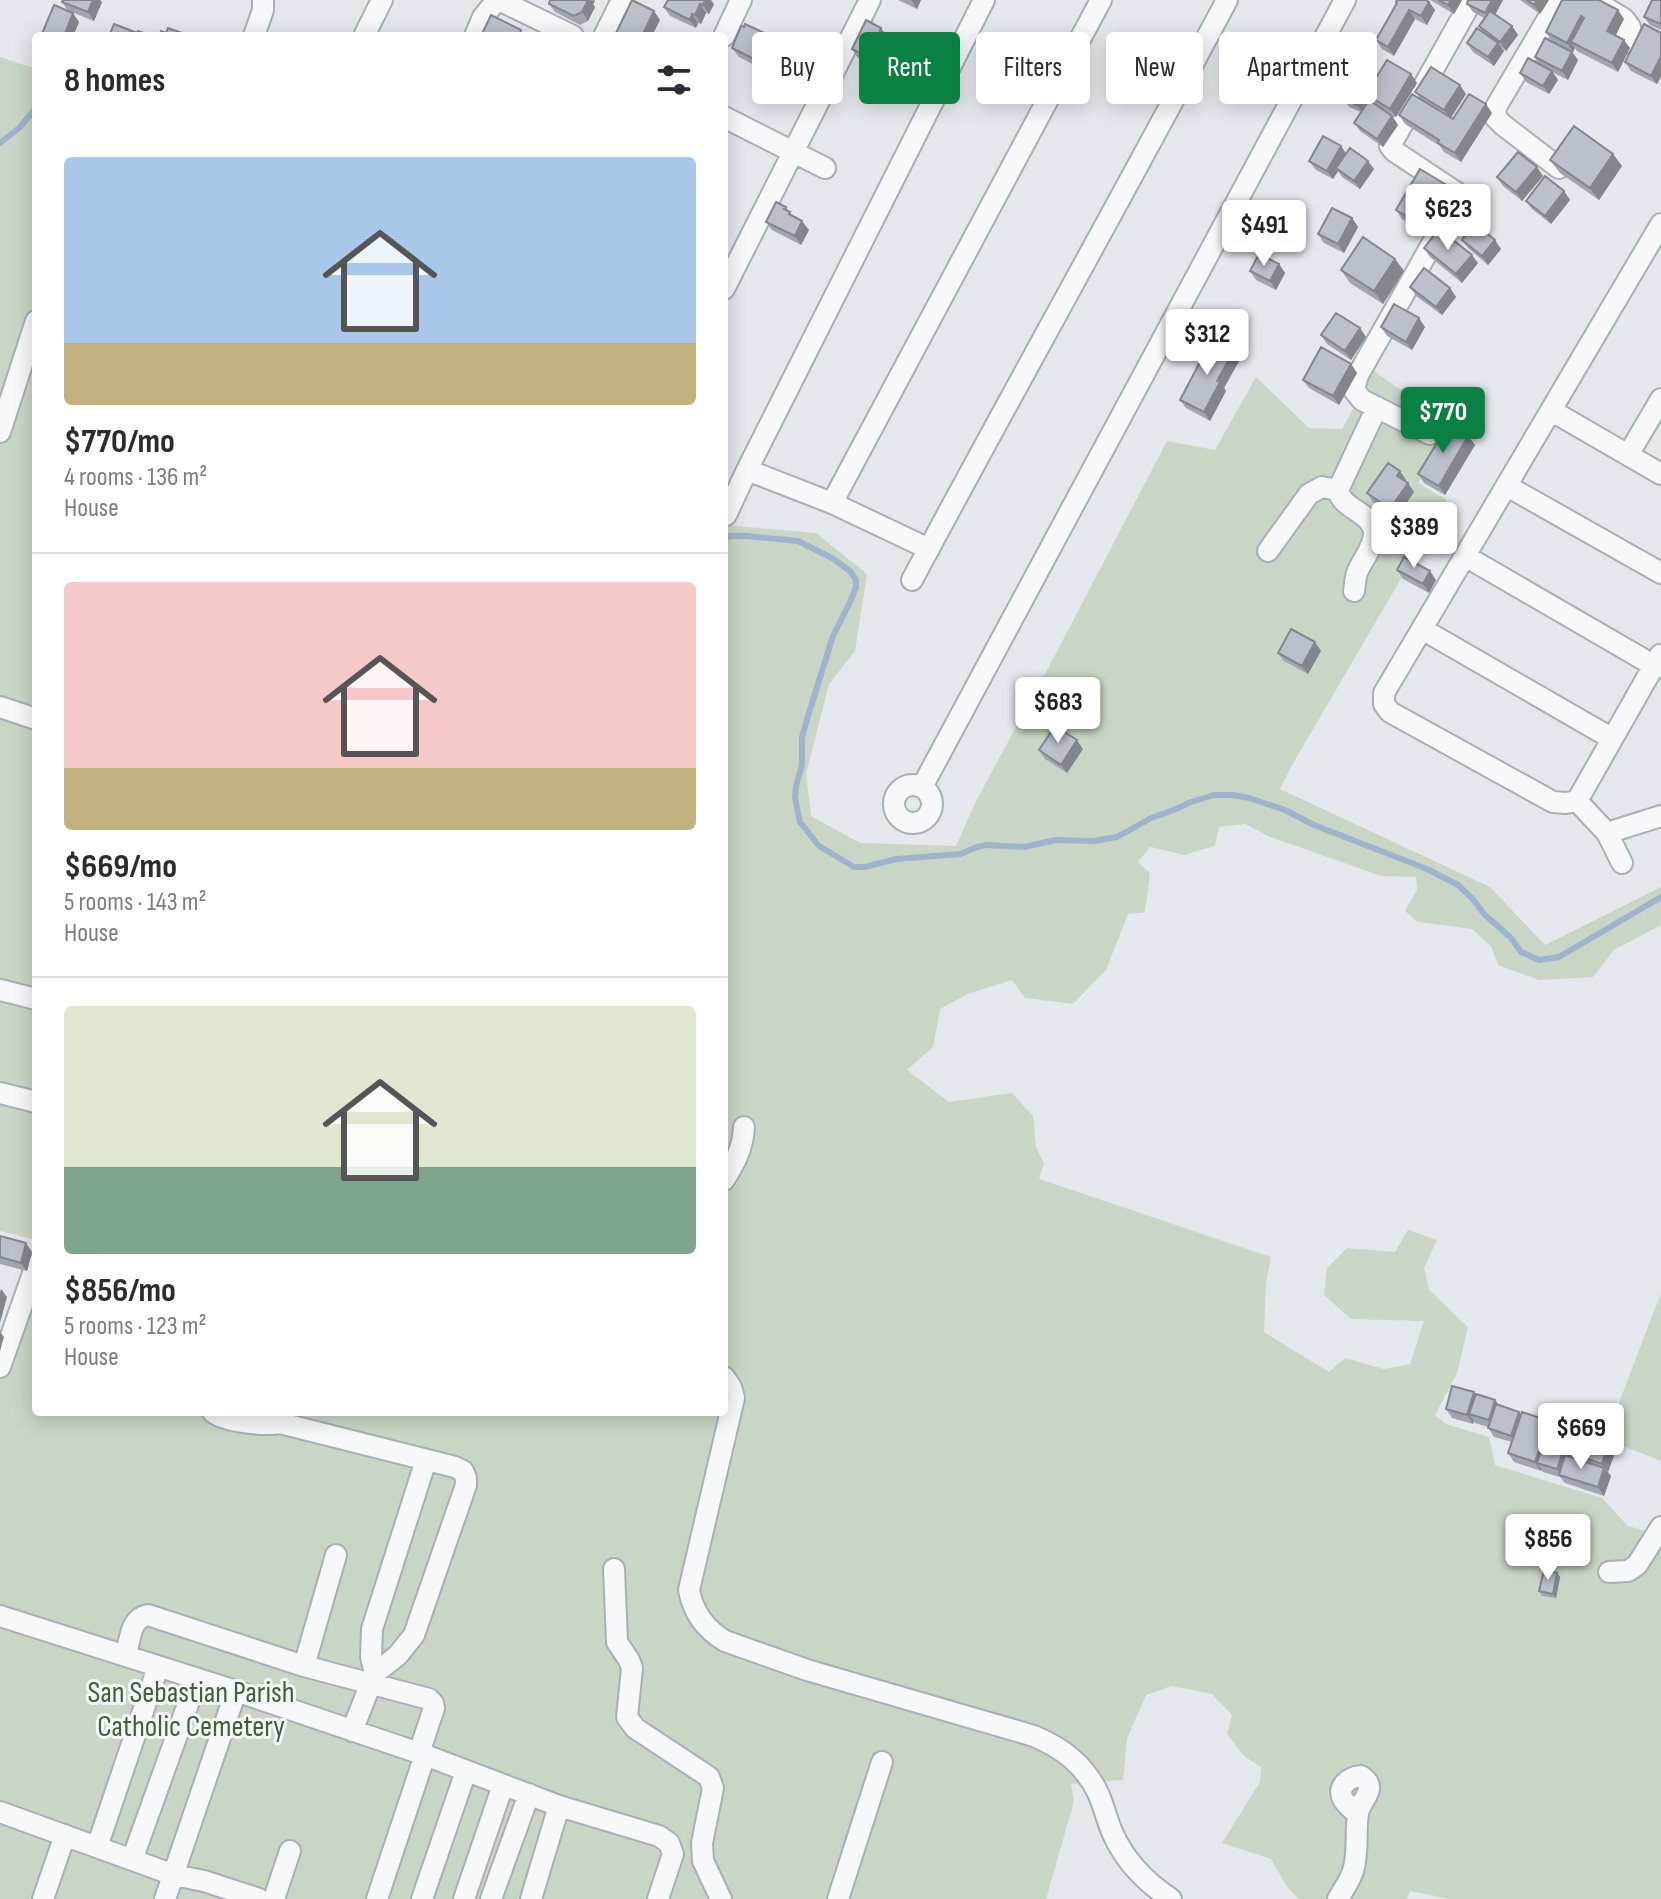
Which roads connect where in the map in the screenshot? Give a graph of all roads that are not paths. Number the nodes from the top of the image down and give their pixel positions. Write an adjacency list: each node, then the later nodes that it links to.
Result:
1 (263, 0): 14 (street)
2 (382, 0): 15 (street)
3 (498, 0): 16 (street); 17 (street)
4 (622, 0): 18 (street)
5 (741, 0): 19 (street)
6 (870, 0): 22 (street)
7 (984, 0): 34 (street)
8 (1101, 0): 38 (street)
9 (1227, 0): 40 (street)
10 (1345, 0): 51 (street)
11 (1472, 0): 29 (street)
12 (1559, 0): 24 (street)
13 (1593, 0): 20 (street)
14 (255, 32)
15 (366, 32)
16 (477, 32)
17 (565, 32)
18 (606, 32)
19 (726, 32)
20 (1624, 43)
21 (728, 119): 22 (street)
22 (793, 153): 23 (street); 26 (street)
23 (825, 168)
24 (1559, 168)
25 (1661, 224): 30 (street)
26 (728, 281)
27 (32, 333): 31 (street)
28 (1661, 399): 33 (street)
29 (1377, 407): 32 (street); 37 (street)
30 (1552, 411): 33 (street); 36 (street)
31 (0, 432)
32 (1430, 434)
33 (1628, 455): 35 (street)
34 (747, 470): 38 (street); 39 (street)
35 (1661, 474)
36 (1507, 486): 42 (street); 43 (street)
37 (1338, 490): 41 (street); 45 (street)
38 (832, 503): 40 (street)
39 (728, 511)
40 (929, 549): 44 (street)
41 (1268, 551)
42 (1465, 556): 46 (street); 47 (street)
43 (1661, 573)
44 (912, 580)
45 (1354, 591)
46 (1422, 629): 50 (street); 52 (street)
47 (1658, 662): 50 (street)
48 (0, 707): 49 (street)
49 (32, 718)
50 (1611, 738): 52 (street)
51 (922, 787)
52 (1577, 801): 54 (street)
53 (1661, 816): 54 (street)
54 (1607, 833): 55 (street)
55 (1622, 863)
56 (0, 990): 57 (street)
57 (32, 998)
58 (0, 1093): 59 (street)
59 (32, 1101)
60 (744, 1127): 61 (street)
61 (728, 1174)
62 (32, 1276): 63 (street)
63 (0, 1367)
64 (728, 1383): 105 (street)
65 (219, 1416): 66 (street)
66 (282, 1417): 67 (street)
67 (426, 1460): 76 (street); 76 (street)
68 (1661, 1527): 71 (street)
69 (336, 1555): 74 (street)
70 (614, 1569): 103 (street)
71 (1609, 1572)
72 (0, 1616): 73 (street)
73 (126, 1656): 74 (street); 75 (street)
74 (304, 1666): 76 (street)
75 (158, 1667): 77 (street); 89 (street)
76 (374, 1678): 79 (street); 80 (street)
77 (197, 1679): 78 (street); 91 (street)
78 (236, 1691): 79 (street); 92 (street)
79 (352, 1731): 80 (street)
80 (422, 1754): 82 (street); 97 (street)
81 (882, 1762): 104 (street)
82 (466, 1771): 83 (street); 98 (street)
83 (503, 1785): 84 (street); 99 (street)
84 (529, 1794): 85 (street); 100 (street)
85 (559, 1806): 101 (street); 102 (street)
86 (0, 1812): 88 (street)
87 (1358, 1815): 106 (street)
88 (65, 1835): 89 (street); 93 (street)
89 (97, 1847): 91 (street)
90 (290, 1851): 96 (street)
91 (132, 1860): 92 (street)
92 (174, 1875): 94 (street); 95 (street)
93 (43, 1899)
94 (165, 1899)
95 (259, 1899)
96 (274, 1899)
97 (377, 1899)
98 (422, 1899)
99 (464, 1899)
100 (491, 1899)
101 (531, 1899)
102 (658, 1899)
103 (721, 1899)
104 (838, 1899)
105 (1171, 1899)
106 (1338, 1899)

